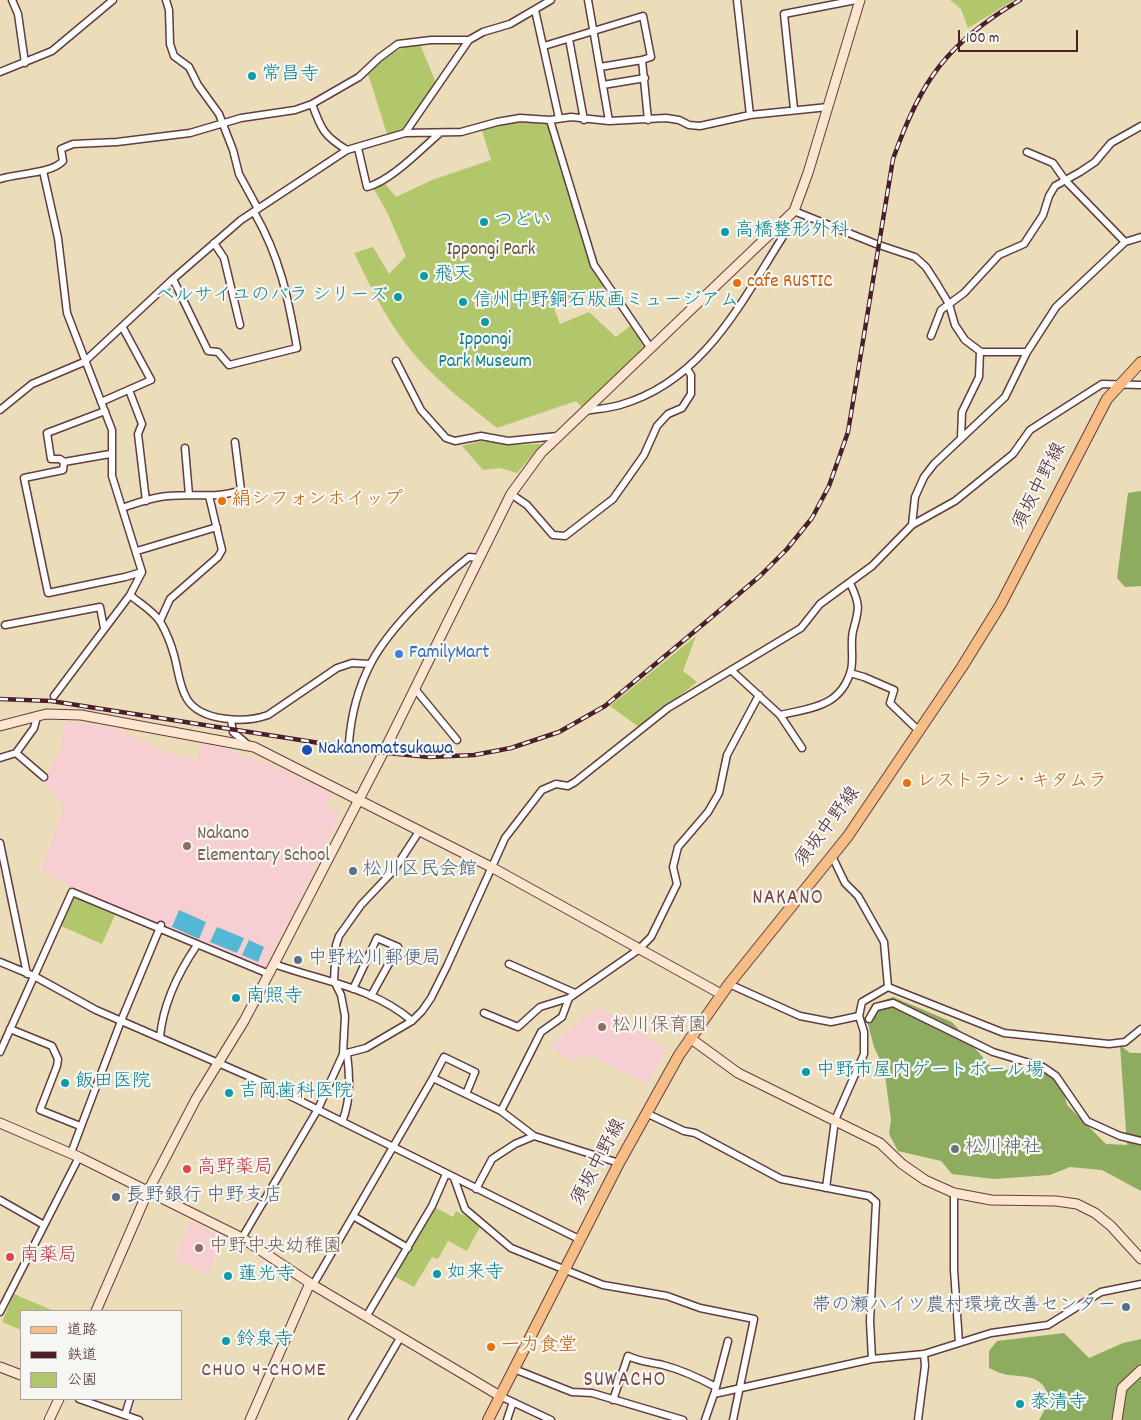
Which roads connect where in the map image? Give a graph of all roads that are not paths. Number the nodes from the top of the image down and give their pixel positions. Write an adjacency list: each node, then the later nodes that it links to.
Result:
1 (12, 0): 14 (street)
2 (113, 0): 14 (street)
3 (166, 0): 28 (street)
4 (551, 0): 8 (street)
5 (588, 0): 9 (street)
6 (737, 0): 22 (street)
7 (858, 0): 20 (street); 21 (street)
8 (535, 10): 11 (street); 12 (street)
9 (593, 32): 10 (street); 13 (street); 15 (street)
10 (569, 39): 12 (street); 25 (street)
11 (469, 40): 19 (street); 30 (street)
12 (544, 46): 23 (street)
13 (642, 60): 15 (street); 17 (street)
14 (25, 63): 16 (street)
15 (600, 67): 18 (street)
16 (0, 72)
17 (645, 78): 18 (street); 26 (street)
18 (603, 85): 27 (street)
19 (312, 104): 28 (street); 33 (street)
20 (828, 107): 21 (street); 39 (street)
21 (794, 109): 22 (street)
22 (750, 115): 26 (street)
23 (558, 118): 24 (street); 25 (street)
24 (550, 120): 31 (street); 49 (street)
25 (584, 120): 27 (street)
26 (648, 120): 27 (street)
27 (610, 121)
28 (222, 125): 35 (street); 38 (street)
29 (1141, 126): 37 (street)
30 (404, 133): 31 (street); 32 (street)
31 (440, 133): 32 (street)
32 (358, 148): 33 (street)
33 (347, 150): 38 (street)
34 (1027, 152): 37 (street)
35 (43, 171): 36 (street); 53 (street)
36 (0, 178)
37 (1065, 180): 42 (street); 45 (street)
38 (256, 210): 43 (street); 44 (street)
39 (794, 211): 40 (street); 45 (street)
40 (778, 227): 49 (street); 55 (street)
41 (1141, 237): 42 (street)
42 (1125, 242): 51 (street)
43 (214, 243): 44 (street); 46 (street)
44 (173, 279): 47 (street)
45 (949, 304): 48 (street); 50 (street)
46 (240, 325)
47 (123, 328): 53 (street); 58 (street)
48 (931, 336)
49 (650, 347): 61 (street)
50 (980, 351): 51 (street); 64 (street)
51 (1027, 352): 64 (street)
52 (396, 361): 63 (street)
53 (84, 362): 59 (street); 60 (street)
54 (1141, 362): 56 (main road, 須坂中野線)
55 (687, 369): 61 (street); 69 (street)
56 (1121, 383): 57 (street); 74 (street); 94 (main road, 須坂中野線)
57 (1141, 385)
58 (128, 390): 59 (street); 72 (street)
59 (101, 402): 62 (street)
60 (0, 410)
61 (586, 410): 63 (street)
62 (105, 411): 67 (street); 68 (street)
63 (558, 436): 69 (street)
64 (961, 438): 74 (street)
65 (235, 442): 71 (street)
66 (184, 448): 70 (street)
67 (110, 454): 68 (street); 73 (street)
68 (64, 462): 78 (street)
69 (511, 494): 77 (street)
70 (189, 495): 71 (street); 72 (street)
71 (209, 496): 75 (street)
72 (146, 501): 73 (street)
73 (122, 508): 76 (street)
74 (912, 525): 79 (street)
75 (216, 527): 76 (street); 81 (street)
76 (137, 551): 78 (street)
77 (480, 558): 84 (street); 87 (street)
78 (142, 572): 80 (street)
79 (850, 583): 85 (street); 86 (street)
80 (130, 595): 81 (street); 83 (street)
81 (160, 621): 92 (street)
82 (5, 625): 83 (street)
83 (104, 628): 89 (street)
84 (370, 664): 92 (street); 96 (street)
85 (731, 670): 88 (street); 106 (street)
86 (850, 673): 90 (street); 94 (street)
87 (415, 689): 95 (street); 102 (street)
88 (758, 695): 90 (street); 109 (street)
89 (54, 696)
90 (780, 714): 98 (street)
91 (37, 717): 93 (street); 97 (street); 99 (street)
92 (231, 720): 97 (street)
93 (0, 726)
94 (919, 731): 105 (main road, 須坂中野線)
95 (457, 740)
96 (349, 743)
97 (248, 745): 102 (street)
98 (802, 748)
99 (16, 753): 100 (street); 101 (street)
100 (0, 758)
101 (44, 777)
102 (358, 799): 103 (street); 111 (street)
103 (420, 830): 106 (street); 116 (street)
104 (0, 843): 113 (street)
105 (832, 856): 117 (main road, 須坂中野線); 118 (street)
106 (493, 868): 109 (street); 128 (street)
107 (160, 928): 108 (street); 115 (street); 127 (street)
108 (197, 945): 114 (street); 131 (street)
109 (638, 950): 120 (street); 121 (street)
110 (0, 962): 113 (street)
111 (274, 964): 114 (street); 116 (street)
112 (509, 964): 120 (street)
113 (27, 974): 115 (street)
114 (269, 974): 135 (street)
115 (34, 976): 127 (street); 129 (street)
116 (334, 981): 119 (street); 134 (street)
117 (729, 984): 121 (main road, 須坂中野線); 125 (street)
118 (888, 987): 125 (street); 130 (street)
119 (353, 989): 122 (street); 122 (street)
120 (575, 993): 123 (street)
121 (721, 994): 132 (main road, 須坂中野線)
122 (371, 996): 128 (street)
123 (569, 998): 124 (street); 139 (street)
124 (484, 1013)
125 (859, 1016): 141 (street)
126 (869, 1019): 146 (street)
127 (121, 1021): 131 (street); 144 (street)
128 (412, 1022): 134 (street)
129 (10, 1029): 133 (street); 144 (street)
130 (1141, 1029)
131 (160, 1037): 135 (street)
132 (690, 1038): 140 (main road, 須坂中野線); 141 (street)
133 (0, 1052)
134 (345, 1054): 138 (street); 142 (street)
135 (217, 1062): 138 (street); 154 (street)
136 (433, 1078): 137 (street); 137 (street); 147 (street)
137 (466, 1094): 139 (street)
138 (318, 1109): 142 (street); 159 (street)
139 (501, 1111): 145 (street)
140 (646, 1113): 149 (main road, 須坂中野線); 152 (street)
141 (835, 1120): 152 (street); 155 (street)
142 (342, 1122): 147 (street)
143 (0, 1123): 148 (street)
144 (80, 1126): 148 (street)
145 (534, 1136): 149 (street); 153 (street)
146 (1141, 1141)
147 (394, 1148): 150 (street); 157 (street)
148 (75, 1155): 154 (street); 158 (street)
149 (619, 1163): 160 (main road, 須坂中野線)
150 (446, 1174): 151 (street); 161 (street)
151 (454, 1178): 153 (street); 163 (street)
152 (826, 1188): 173 (street)
153 (476, 1189): 160 (street)
154 (148, 1191): 159 (street); 166 (street)
155 (954, 1193): 162 (street); 171 (street)
156 (0, 1200): 158 (street)
157 (353, 1216): 161 (street); 164 (street)
158 (44, 1225): 167 (street)
159 (242, 1238): 164 (street)
160 (580, 1239): 163 (main road, 須坂中野線)
161 (408, 1248): 168 (street)
162 (1141, 1259)
163 (565, 1271): 175 (main road, 須坂中野線); 179 (street)
164 (311, 1284): 168 (street); 189 (street)
165 (1141, 1284): 171 (street)
166 (96, 1310)
167 (0, 1312)
168 (366, 1318): 169 (street)
169 (400, 1338): 181 (street); 190 (street)
170 (728, 1341): 178 (street)
171 (959, 1343): 172 (street)
172 (924, 1354): 173 (street); 197 (street)
173 (872, 1360): 179 (street)
174 (0, 1367): 177 (street)
175 (514, 1369): 181 (main road, 須坂中野線); 185 (street)
176 (1141, 1370): 198 (street)
177 (20, 1375)
178 (716, 1387): 180 (street); 185 (street)
179 (738, 1389): 180 (street); 196 (street)
180 (714, 1394): 195 (street)
181 (500, 1396): 186 (street); 191 (main road, 須坂中野線)
182 (59, 1400): 188 (street)
183 (82, 1400): 187 (street)
184 (130, 1400): 187 (street)
185 (613, 1400): 194 (street)
186 (513, 1402): 192 (street); 193 (street)
187 (132, 1418)
188 (49, 1420)
189 (250, 1420)
190 (352, 1420)
191 (488, 1420)
192 (507, 1420)
193 (551, 1420)
194 (683, 1420)
195 (705, 1420)
196 (733, 1420)
197 (918, 1420)
198 (1117, 1420)

